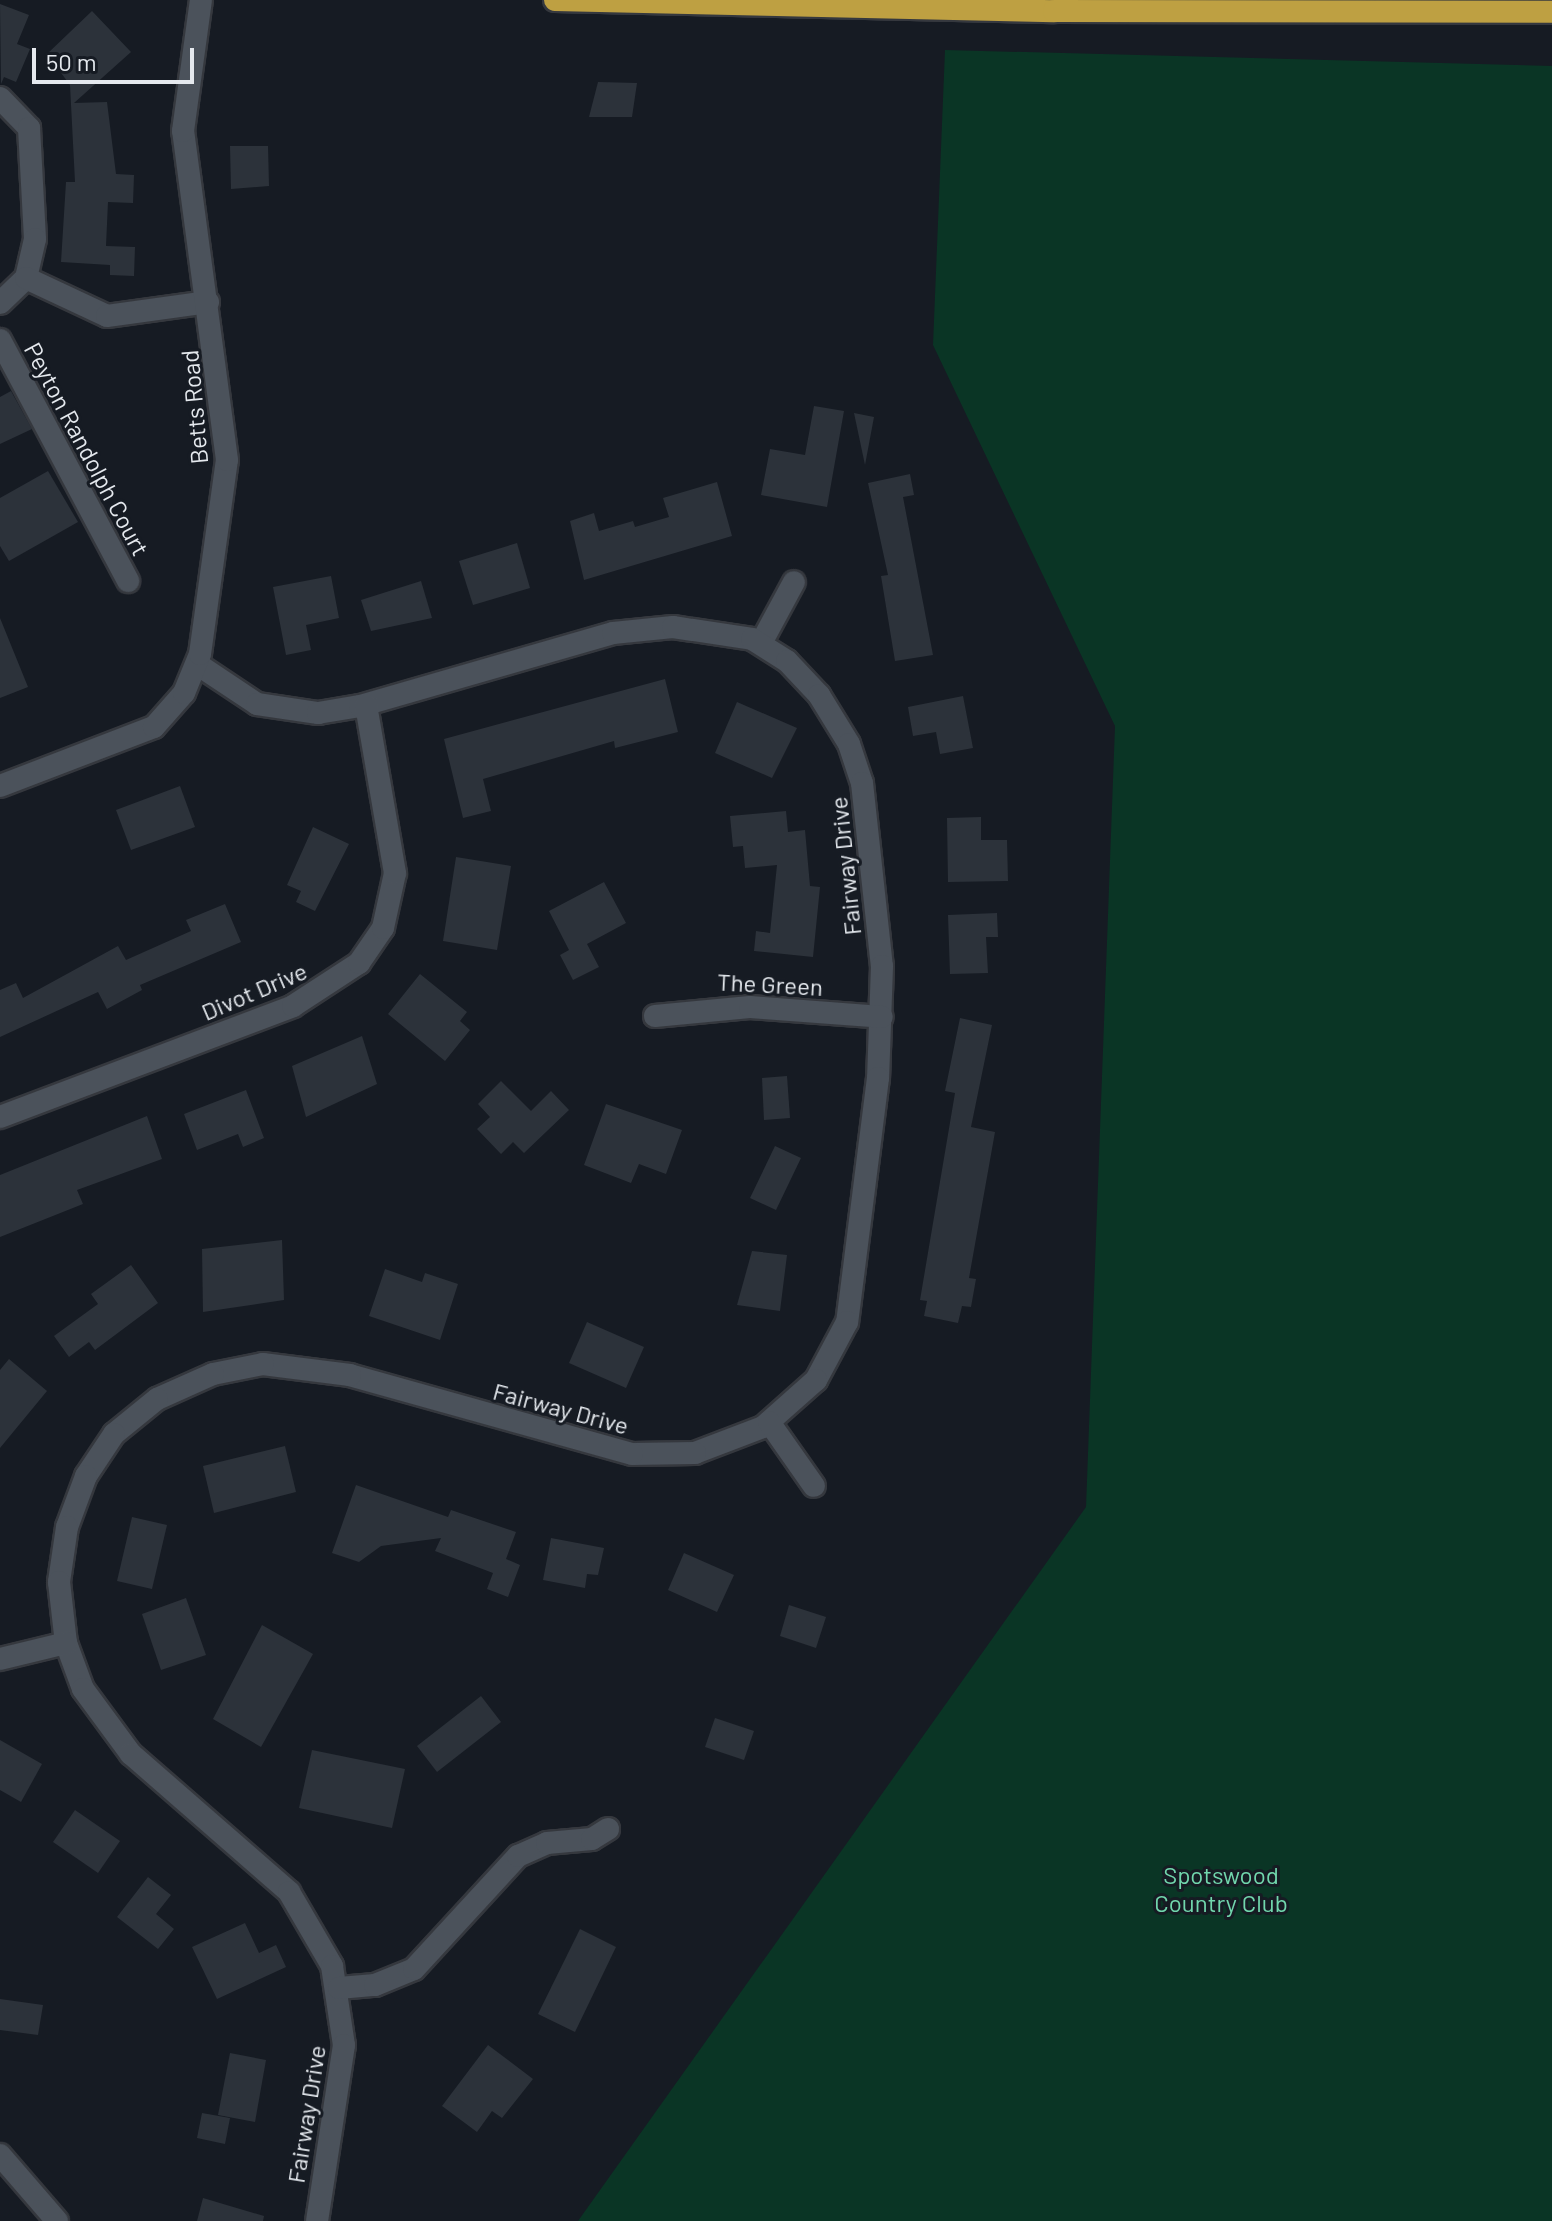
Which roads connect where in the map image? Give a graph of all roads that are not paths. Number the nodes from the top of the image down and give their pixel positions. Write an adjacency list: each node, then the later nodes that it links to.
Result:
1 (201, 0): 7 (street, Betts Road)
2 (555, 0): 3 (highway)
3 (772, 4): 4 (highway)
4 (1552, 12)
5 (0, 98): 6 (street)
6 (26, 278): 7 (street); 8 (street)
7 (208, 302): 13 (street, Betts Road)
8 (0, 303)
9 (0, 340): 10 (street, Peyton Randolph Court)
10 (128, 581)
11 (794, 582): 12 (street)
12 (761, 643): 14 (street, Fairway Drive); 17 (street, Fairway Drive)
13 (197, 664): 14 (street, Fairway Drive); 15 (street, Betts Road)
14 (366, 705): 18 (street, Divot Drive)
15 (0, 786)
16 (655, 1016): 17 (street, The Green)
17 (882, 1017): 19 (street, Fairway Drive)
18 (0, 1117)
19 (769, 1422): 20 (street); 21 (street, Fairway Drive)
20 (814, 1486)
21 (66, 1643): 22 (street); 24 (street, Fairway Drive)
22 (0, 1659)
23 (608, 1829): 24 (street)
24 (339, 1988): 27 (street, Fairway Drive)
25 (0, 2155): 26 (street)
26 (57, 2221)
27 (317, 2221)

